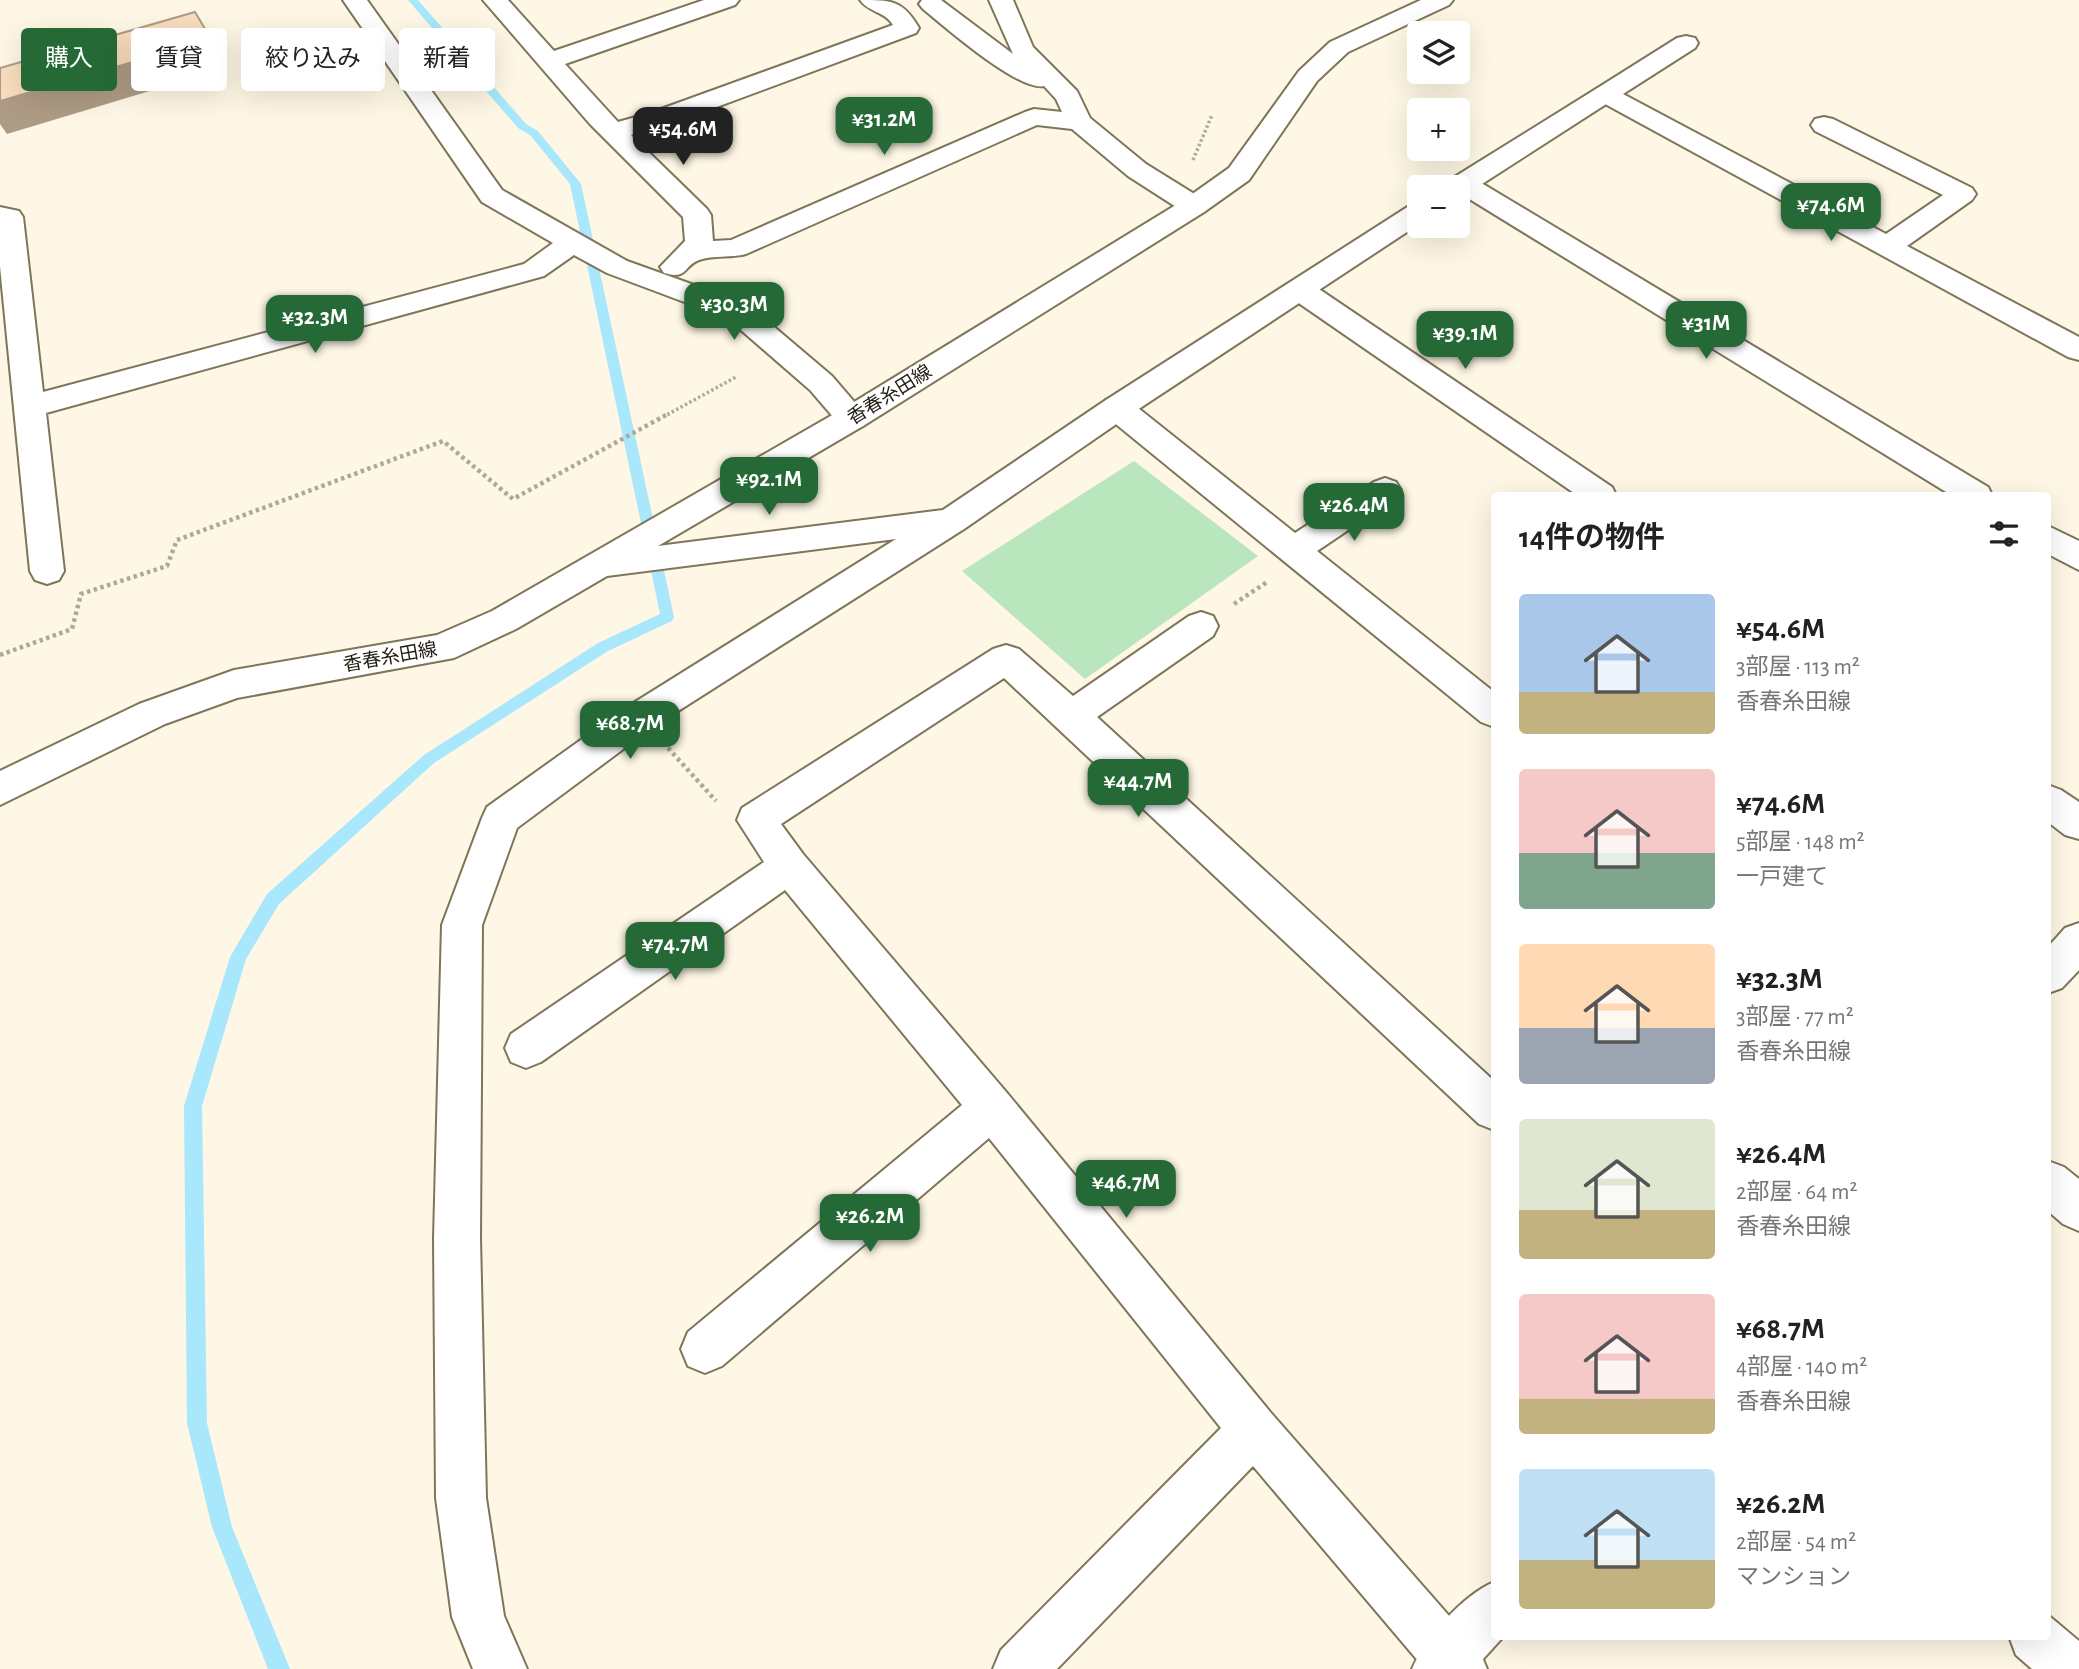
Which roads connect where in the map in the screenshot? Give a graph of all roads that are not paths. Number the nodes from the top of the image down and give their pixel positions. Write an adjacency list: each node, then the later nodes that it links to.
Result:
1 (355, 0): 20 (street)
2 (495, 0): 9 (street)
3 (727, 0): 9 (street)
4 (872, 0): 14 (street)
5 (1001, 0): 11 (street)
6 (1441, 0): 17 (street, 香春糸田線)
7 (930, 4): 11 (street)
8 (1686, 43): 10 (street)
9 (549, 61): 14 (street)
10 (1605, 94): 15 (street); 21 (street)
11 (1068, 96): 12 (street)
12 (1079, 122): 17 (street); 22 (street)
13 (1824, 125): 21 (street)
14 (613, 132): 22 (street)
15 (1470, 180)
16 (1470, 192): 31 (street)
17 (1185, 201): 28 (street, 香春糸田線)
18 (0, 216): 26 (street)
19 (1407, 220): 24 (street)
20 (573, 242): 23 (street); 26 (street)
21 (1888, 246): 25 (street)
22 (689, 252): 23 (street)
23 (657, 282): 28 (street)
24 (1300, 289): 27 (street); 30 (street)
25 (2079, 350)
26 (29, 407): 37 (street)
27 (1118, 408): 32 (street); 34 (street)
28 (852, 418): 36 (street, 香春糸田線)
29 (1385, 490): 34 (street)
30 (1596, 492)
31 (1971, 492)
32 (952, 520): 36 (street); 57 (street)
33 (2051, 540): 35 (street)
34 (1298, 554): 39 (street)
35 (2079, 557)
36 (594, 568): 41 (street, 香春糸田線)
37 (47, 571)
38 (1201, 626): 40 (street)
39 (1491, 710)
40 (1071, 716): 44 (street); 48 (street)
41 (0, 789)
42 (2051, 803): 43 (street)
43 (2079, 823)
44 (789, 866): 47 (street); 49 (street)
45 (2079, 941): 46 (street)
46 (2051, 972)
47 (526, 1048)
48 (1491, 1105)
49 (992, 1108): 52 (street); 53 (street)
50 (2051, 1185): 51 (street)
51 (2079, 1208)
52 (705, 1349)
53 (1254, 1430): 56 (street); 58 (street)
54 (1491, 1612): 56 (street)
55 (2039, 1640): 59 (street)
56 (1450, 1665)
57 (500, 1669)
58 (1020, 1669)
59 (2070, 1669)

